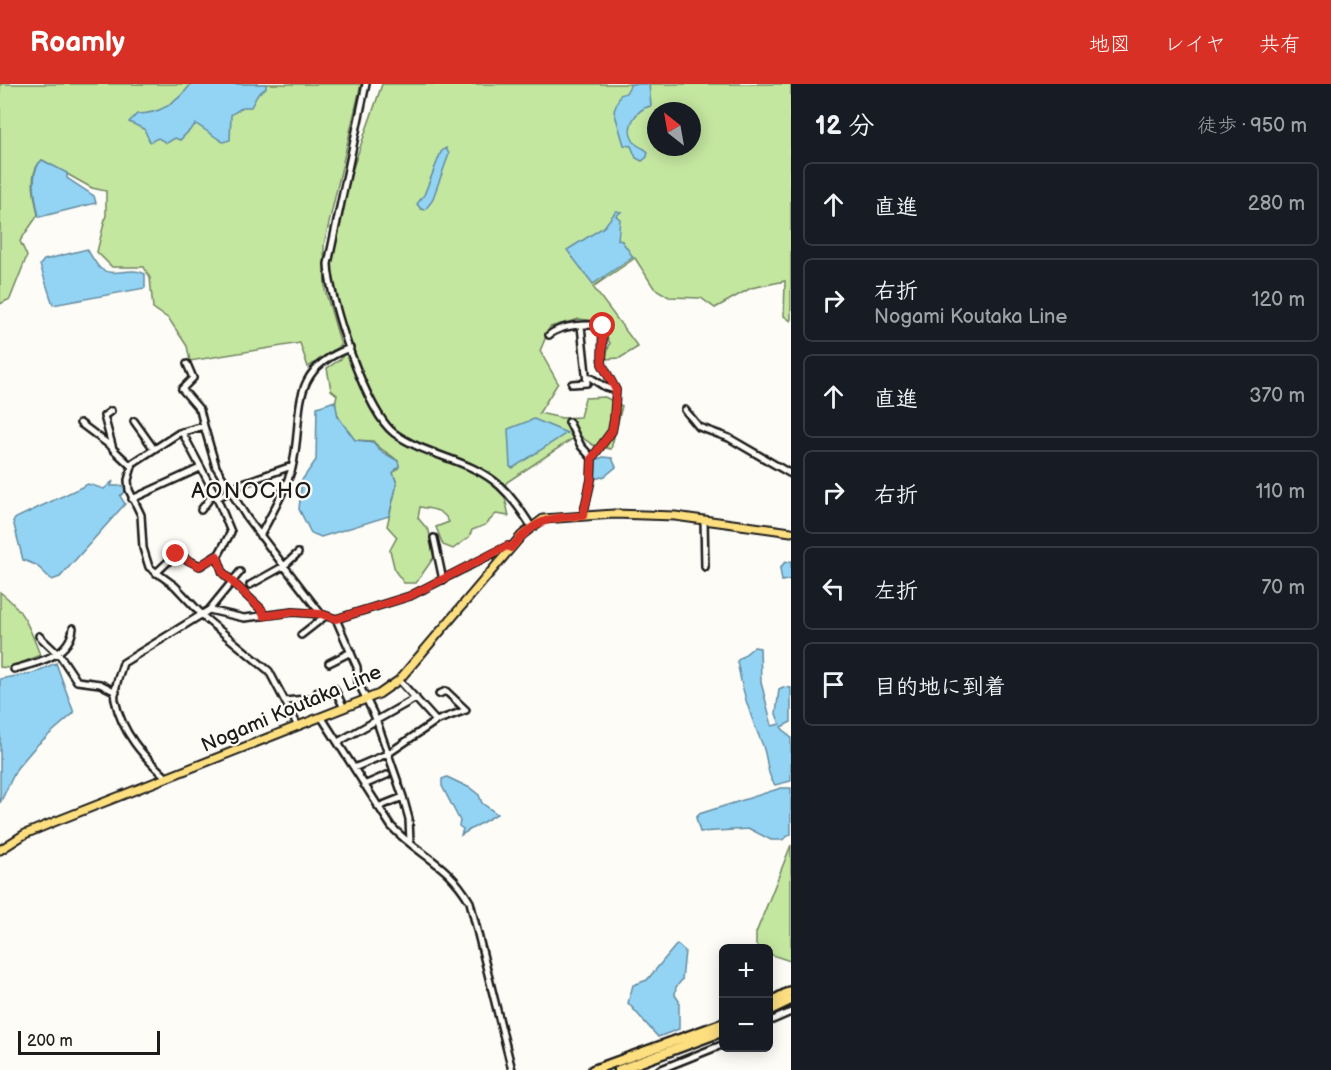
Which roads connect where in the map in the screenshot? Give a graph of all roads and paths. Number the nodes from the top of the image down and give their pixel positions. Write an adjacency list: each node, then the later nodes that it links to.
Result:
1 (366, 84): 4 (street)
2 (581, 326): 3 (street); 7 (street); 8 (street)
3 (549, 335)
4 (350, 348): 20 (street); 29 (street)
5 (187, 364): 14 (street)
6 (591, 378): 8 (street)
7 (572, 384)
8 (616, 390): 18 (street)
9 (685, 410): 22 (street)
10 (111, 411): 16 (street)
11 (134, 421): 17 (street)
12 (569, 422): 18 (street)
13 (80, 423): 16 (street)
14 (204, 426): 15 (street); 23 (street)
15 (182, 432): 17 (street); 21 (street)
16 (112, 447): 19 (street)
17 (154, 449): 19 (street)
18 (592, 458): 27 (street)
19 (132, 466): 25 (street)
20 (292, 466): 23 (street); 31 (street)
21 (201, 468): 24 (street); 25 (street)
22 (791, 474)
23 (230, 491): 24 (street); 31 (street)
24 (216, 496): 26 (street); 35 (street)
25 (132, 499): 39 (street)
26 (201, 510)
27 (583, 516): 28 (main road); 29 (main road)
28 (704, 520): 30 (main road); 37 (street)
29 (531, 526): 33 (main road, Nogami Koutaka Line)
30 (791, 532)
31 (260, 536): 36 (street)
32 (434, 538): 40 (street)
33 (511, 548): 40 (street); 55 (main road, Nogami Koutaka Line)
34 (298, 553): 36 (street)
35 (217, 556): 39 (street); 41 (street)
36 (284, 566): 42 (street); 46 (street)
37 (705, 567)
38 (240, 572): 41 (street)
39 (156, 573): 44 (street)
40 (443, 580): 47 (street)
41 (231, 581): 43 (street); 45 (street)
42 (250, 585)
43 (208, 610): 44 (street); 45 (street)
44 (202, 614): 58 (street); 62 (street)
45 (264, 616): 46 (street)
46 (323, 616): 47 (street); 49 (street)
47 (336, 619): 51 (street)
48 (73, 628): 52 (street)
49 (301, 635)
50 (39, 636): 52 (street)
51 (351, 652): 53 (street); 61 (street)
52 (58, 654): 54 (street); 58 (street)
53 (329, 663)
54 (14, 669)
55 (399, 680): 60 (street); 61 (main road, Nogami Koutaka Line)
56 (334, 688): 63 (street)
57 (318, 691): 62 (street)
58 (116, 692): 72 (street)
59 (439, 694): 66 (street)
60 (416, 698): 65 (street); 66 (street)
61 (366, 700): 63 (main road, Nogami Koutaka Line); 65 (street)
62 (285, 701): 67 (street)
63 (345, 708): 64 (main road, Nogami Koutaka Line)
64 (322, 718): 67 (main road, Nogami Koutaka Line); 68 (street)
65 (376, 719): 68 (street); 69 (street)
66 (436, 722): 69 (street)
67 (298, 726): 72 (main road, Nogami Koutaka Line)
68 (338, 742): 70 (street)
69 (389, 753): 70 (street); 74 (street)
70 (354, 768): 73 (street)
71 (387, 775): 73 (street)
72 (167, 778): 77 (main road, Nogami Koutaka Line)
73 (364, 785): 75 (street)
74 (403, 797): 75 (street); 76 (street)
75 (378, 807): 76 (street)
76 (410, 842): 87 (street)
77 (0, 850)
78 (791, 992): 80 (highway)
79 (791, 1000): 81 (highway)
80 (773, 1001)
81 (773, 1009)
82 (791, 1012): 83 (street)
83 (773, 1020)
84 (719, 1024): 88 (highway)
85 (719, 1033): 89 (highway)
86 (719, 1046): 90 (street)
87 (512, 1070)
88 (593, 1070)
89 (620, 1070)
90 (660, 1070)

